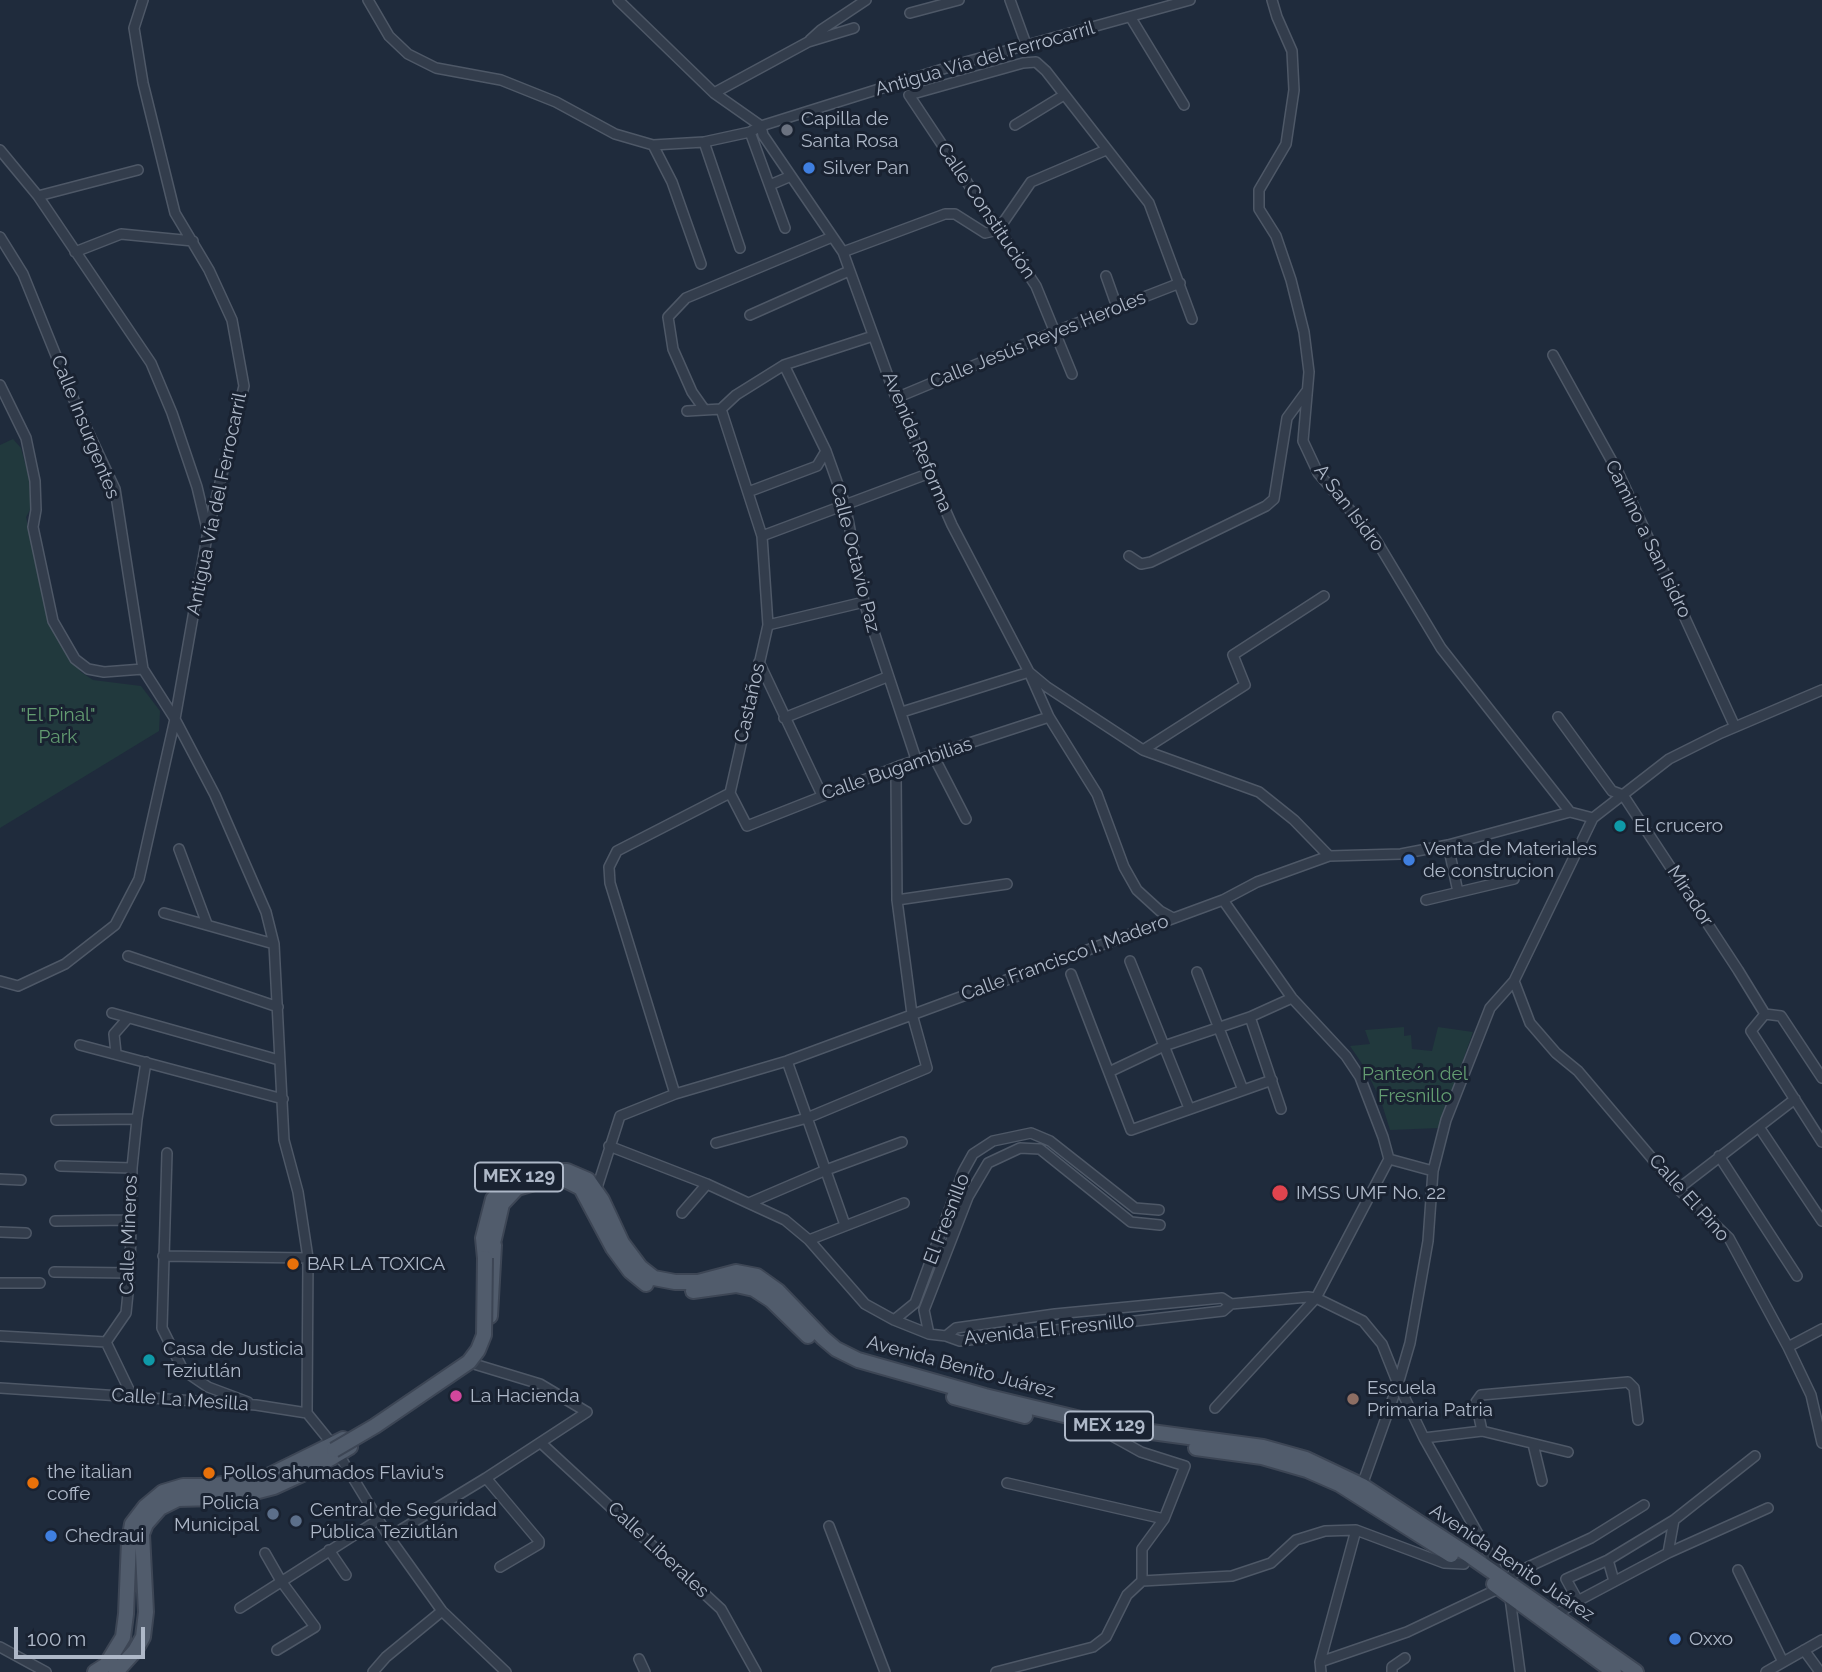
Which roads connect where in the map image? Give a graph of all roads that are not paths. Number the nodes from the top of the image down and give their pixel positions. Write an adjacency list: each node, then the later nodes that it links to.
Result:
1 (143, 0): 34 (street, Antigua Vía del Ferrocarril)
2 (368, 0): 23 (street, Antigua Vía del Ferrocarril)
3 (618, 0): 16 (street, Avenida Reforma)
4 (866, 0): 12 (street)
5 (958, 0): 9 (street)
6 (1010, 0): 13 (street)
7 (1190, 0): 10 (street, Antigua Vía del Ferrocarril)
8 (1272, 0): 51 (street, A San Isidro)
9 (910, 13)
10 (1131, 18): 13 (street, Antigua Vía del Ferrocarril); 18 (street)
11 (854, 28): 12 (street)
12 (808, 42): 16 (street)
13 (1027, 44): 14 (street, Antigua Vía del Ferrocarril)
14 (962, 63): 15 (street); 20 (street, Antigua Vía del Ferrocarril)
15 (967, 79): 17 (street); 31 (street, Calle Constitución)
16 (714, 93): 20 (street, Avenida Reforma)
17 (1064, 95): 19 (street); 25 (street)
18 (1184, 105)
19 (1015, 125)
20 (761, 126): 21 (street, Antigua Vía del Ferrocarril); 27 (street, Avenida Reforma)
21 (750, 132): 22 (street, Antigua Vía del Ferrocarril); 28 (street)
22 (704, 142): 23 (street, Antigua Vía del Ferrocarril); 35 (street)
23 (653, 145): 38 (street)
24 (0, 150): 29 (street)
25 (1106, 150): 31 (street); 41 (street)
26 (138, 170): 29 (street)
27 (791, 176): 28 (street); 33 (street, Avenida Reforma)
28 (770, 185): 30 (street)
29 (38, 196): 36 (street)
30 (785, 228)
31 (998, 230): 37 (street); 45 (street, Calle Constitución)
32 (0, 237): 67 (street, Calle Insurgentes)
33 (832, 237): 37 (street, Avenida Reforma); 53 (street)
34 (193, 241): 36 (street); 60 (street, Antigua Vía del Ferrocarril)
35 (740, 248)
36 (75, 252): 60 (street)
37 (843, 252): 39 (street, Avenida Reforma)
38 (701, 264)
39 (849, 271): 43 (street); 46 (street, Avenida Reforma)
40 (1106, 276): 42 (street)
41 (1180, 283): 42 (street, Calle Jesús Reyes Heroles); 44 (street)
42 (1117, 307): 45 (street, Calle Jesús Reyes Heroles)
43 (750, 315)
44 (1192, 319)
45 (1054, 332): 49 (street, Calle Constitución); 52 (street, Calle Jesús Reyes Heroles)
46 (873, 336): 48 (street); 52 (street, Avenida Reforma)
47 (1553, 355): 76 (street, Camino a San Isidro)
48 (784, 365): 54 (street); 56 (street, Calle Octavio Paz)
49 (1072, 374)
50 (0, 385): 67 (street)
51 (1307, 391): 62 (street); 84 (street, A San Isidro)
52 (896, 398): 57 (street, Avenida Reforma)
53 (704, 409): 54 (street); 55 (street)
54 (721, 409): 58 (street, Castaños)
55 (687, 411)
56 (826, 451): 58 (street); 59 (street, Calle Octavio Paz)
57 (930, 473): 59 (street); 68 (street, Avenida Reforma)
58 (748, 492): 61 (street, Castaños)
59 (845, 504): 61 (street); 64 (street, Calle Octavio Paz)
60 (208, 531): 75 (street, Antigua Vía del Ferrocarril)
61 (762, 536): 65 (street, Castaños)
62 (1129, 556)
63 (1324, 596): 77 (street)
64 (864, 602): 65 (street); 69 (street, Calle Octavio Paz)
65 (768, 625): 66 (street, Castaños)
66 (759, 662): 74 (street); 81 (street, Castaños)
67 (143, 669): 75 (street)
68 (1029, 672): 71 (street); 72 (street, Avenida Reforma); 77 (street)
69 (887, 677): 71 (street, Calle Octavio Paz); 74 (street)
70 (1822, 690): 76 (street)
71 (902, 712): 79 (street, Calle Octavio Paz)
72 (1049, 717): 78 (street, Calle Bugambilias); 97 (street, Avenida Reforma)
73 (1558, 717): 83 (street, Mirador)
74 (785, 718): 82 (street)
75 (175, 719): 99 (street); 104 (street, Antigua Vía del Ferrocarril)
76 (1735, 727): 83 (street)
77 (1143, 750): 89 (street)
78 (933, 755): 79 (street, Calle Bugambilias); 86 (street)
79 (916, 760): 80 (street, Calle Bugambilias)
80 (898, 766): 82 (street, Calle Bugambilias); 93 (street)
81 (730, 793): 82 (street, Calle Bugambilias); 124 (street)
82 (821, 795)
83 (1623, 795): 85 (street); 110 (street, Mirador)
84 (1570, 813): 85 (street, Calle Francisco I. Madero); 87 (street, Calle Francisco I. Madero)
85 (1593, 818): 105 (street)
86 (965, 819)
87 (1448, 845): 89 (street, Calle Francisco I. Madero); 92 (street)
88 (179, 849): 98 (street)
89 (1329, 856): 94 (street, Calle Francisco I. Madero)
90 (1514, 879): 92 (street)
91 (1007, 884): 93 (street)
92 (1458, 892): 95 (street)
93 (897, 900): 109 (street)
94 (1223, 900): 97 (street, Calle Francisco I. Madero); 106 (street)
95 (1426, 900)
96 (164, 912): 98 (street)
97 (1173, 918): 109 (street, Calle Francisco I. Madero)
98 (207, 924): 99 (street)
99 (274, 944): 107 (street)
100 (128, 956): 107 (street)
101 (1130, 961): 115 (street)
102 (1197, 972): 113 (street)
103 (1071, 974): 120 (street)
104 (0, 981)
105 (1514, 981): 145 (street); 149 (street, Calle El Pino)
106 (1292, 998): 111 (street); 141 (street)
107 (278, 1007): 117 (street)
108 (112, 1013): 112 (street)
109 (912, 1014): 118 (street, Calle Francisco I. Madero); 129 (street)
110 (1765, 1014): 121 (street); 126 (street)
111 (1250, 1017): 113 (street); 122 (street)
112 (128, 1018): 116 (street); 117 (street)
113 (1220, 1028): 115 (street); 123 (street)
114 (80, 1045): 116 (street)
115 (1164, 1046): 120 (street); 127 (street)
116 (116, 1053): 119 (street)
117 (279, 1060): 125 (street)
118 (787, 1061): 124 (street, Calle Francisco I. Madero); 129 (street)
119 (146, 1062): 125 (street); 130 (street, Calle Mineros)
120 (1109, 1072): 127 (street)
121 (1822, 1078)
122 (1272, 1080): 123 (street); 128 (street)
123 (1243, 1090): 127 (street)
124 (675, 1094): 137 (street, Calle Francisco I. Madero)
125 (283, 1099): 165 (street)
126 (1795, 1099): 132 (street); 134 (street)
127 (1189, 1108)
128 (1281, 1109)
129 (807, 1118): 136 (street); 144 (street)
130 (137, 1119): 131 (street); 143 (street, Calle Mineros)
131 (56, 1120)
132 (1759, 1127): 140 (street); 157 (street)
133 (1031, 1133): 138 (street); 153 (street); 172 (street, El Fresnillo)
134 (1822, 1140)
135 (902, 1142): 144 (street)
136 (716, 1143)
137 (609, 1146): 148 (street); 150 (street, Calle Francisco I. Madero)
138 (1031, 1149): 159 (street); 174 (street, El Fresnillo)
139 (167, 1153): 164 (street)
140 (1719, 1156): 149 (street); 168 (street)
141 (1389, 1159): 145 (street); 171 (street)
142 (60, 1166): 143 (street)
143 (132, 1168): 155 (street, Calle Mineros)
144 (826, 1170): 151 (street); 158 (street)
145 (1433, 1171): 183 (street)
146 (0, 1179): 147 (street)
147 (21, 1180)
148 (707, 1184): 151 (street); 154 (street)
149 (1678, 1189): 181 (street, Calle El Pino)
150 (593, 1197): 162 (main road, Avenida Benito Juárez / MEX 129); 191 (main road, Avenida Benito Juárez / MEX 129); 202 (main road, Avenida Benito Juárez / MEX 129)
151 (750, 1203): 163 (street)
152 (904, 1203): 158 (street)
153 (1159, 1210)
154 (682, 1213)
155 (130, 1220): 156 (street); 167 (street, Calle Mineros)
156 (55, 1221)
157 (1822, 1221)
158 (845, 1225): 163 (street)
159 (1160, 1225)
160 (0, 1231): 161 (street)
161 (26, 1233)
162 (489, 1239): 182 (main road, MEX 129); 196 (main road, MEX 129); 235 (main road, Avenida Benito Juárez / MEX 129, bridge)
163 (809, 1240): 175 (street)
164 (163, 1256): 165 (street); 186 (street)
165 (308, 1258): 188 (street)
166 (54, 1272): 167 (street)
167 (130, 1273): 180 (street, Calle Mineros)
168 (1797, 1276)
169 (0, 1283): 170 (street)
170 (40, 1283)
171 (1316, 1298): 173 (street, Avenida El Fresnillo); 183 (street); 187 (street)
172 (914, 1304): 174 (street); 175 (street)
173 (1231, 1304): 179 (street, Avenida El Fresnillo); 179 (street, Avenida El Fresnillo)
174 (924, 1310): 177 (street)
175 (894, 1320): 177 (street)
176 (1822, 1329): 181 (street)
177 (929, 1334): 179 (street)
178 (0, 1336): 180 (street)
179 (946, 1336)
180 (106, 1342): 185 (street)
181 (1788, 1347): 194 (street, Calle El Pino)
182 (474, 1364): 193 (street); 196 (main road, MEX 129)
183 (1398, 1384): 192 (street); 202 (street)
184 (0, 1388): 185 (street, Calle La Mesilla)
185 (133, 1398): 186 (street, Calle La Mesilla)
186 (256, 1405): 188 (street, Calle La Mesilla)
187 (1215, 1408)
188 (307, 1413): 196 (street)
189 (1638, 1420): 190 (street)
190 (1482, 1431): 192 (street); 195 (street)
191 (1114, 1437): 202 (main road, Avenida Benito Juárez / MEX 129); 205 (street)
192 (1424, 1438): 222 (street)
193 (541, 1443): 199 (street); 241 (street, Calle Liberales)
194 (1822, 1443)
195 (1534, 1444): 197 (street); 200 (street)
196 (336, 1450): 206 (street); 235 (main road, MEX 129)
197 (1568, 1452)
198 (1755, 1456): 207 (street)
199 (486, 1478): 210 (street); 216 (street)
200 (1542, 1481)
201 (1007, 1483): 205 (street)
202 (1360, 1490): 215 (main road, Avenida Benito Juárez / MEX 129); 222 (main road, Avenida Benito Juárez / MEX 129)
203 (1644, 1506): 222 (street)
204 (1768, 1508): 213 (street)
205 (1164, 1519): 220 (street)
206 (378, 1520): 210 (street); 211 (street)
207 (1674, 1520): 213 (street); 214 (street)
208 (829, 1526): 242 (street)
209 (1356, 1530): 215 (street); 220 (street); 234 (street)
210 (388, 1537): 225 (street)
211 (329, 1550): 218 (street); 219 (street)
212 (265, 1553): 219 (street)
213 (1668, 1553): 221 (street)
214 (1608, 1560): 221 (street); 223 (street)
215 (1464, 1563): 222 (main road, Avenida Benito Juárez / MEX 129)
216 (500, 1567)
217 (1738, 1570): 233 (street)
218 (346, 1575)
219 (281, 1581): 224 (street); 229 (street)
220 (1142, 1581): 243 (street)
221 (1614, 1581): 223 (street)
222 (1500, 1584): 226 (main road, Avenida Benito Juárez / MEX 129); 234 (street); 244 (street); 245 (main road, Avenida Benito Juárez / MEX 129)
223 (1577, 1601): 226 (street)
224 (240, 1608)
225 (442, 1611): 238 (street); 239 (street)
226 (1555, 1615): 246 (main road, Avenida Benito Juárez / MEX 129)
227 (1822, 1640): 230 (street)
228 (0, 1647): 237 (street)
229 (277, 1650)
230 (1804, 1650): 233 (street); 248 (street)
231 (1405, 1658): 236 (street)
232 (639, 1659): 240 (street)
233 (1783, 1662): 247 (street)
234 (1321, 1667)
235 (109, 1670)
236 (1392, 1670)
237 (46, 1672)
238 (373, 1672)
239 (506, 1672)
240 (645, 1672)
241 (756, 1672)
242 (885, 1672)
243 (996, 1672)
244 (1520, 1672)
245 (1614, 1672)
246 (1636, 1672)
247 (1766, 1672)
248 (1820, 1672)

